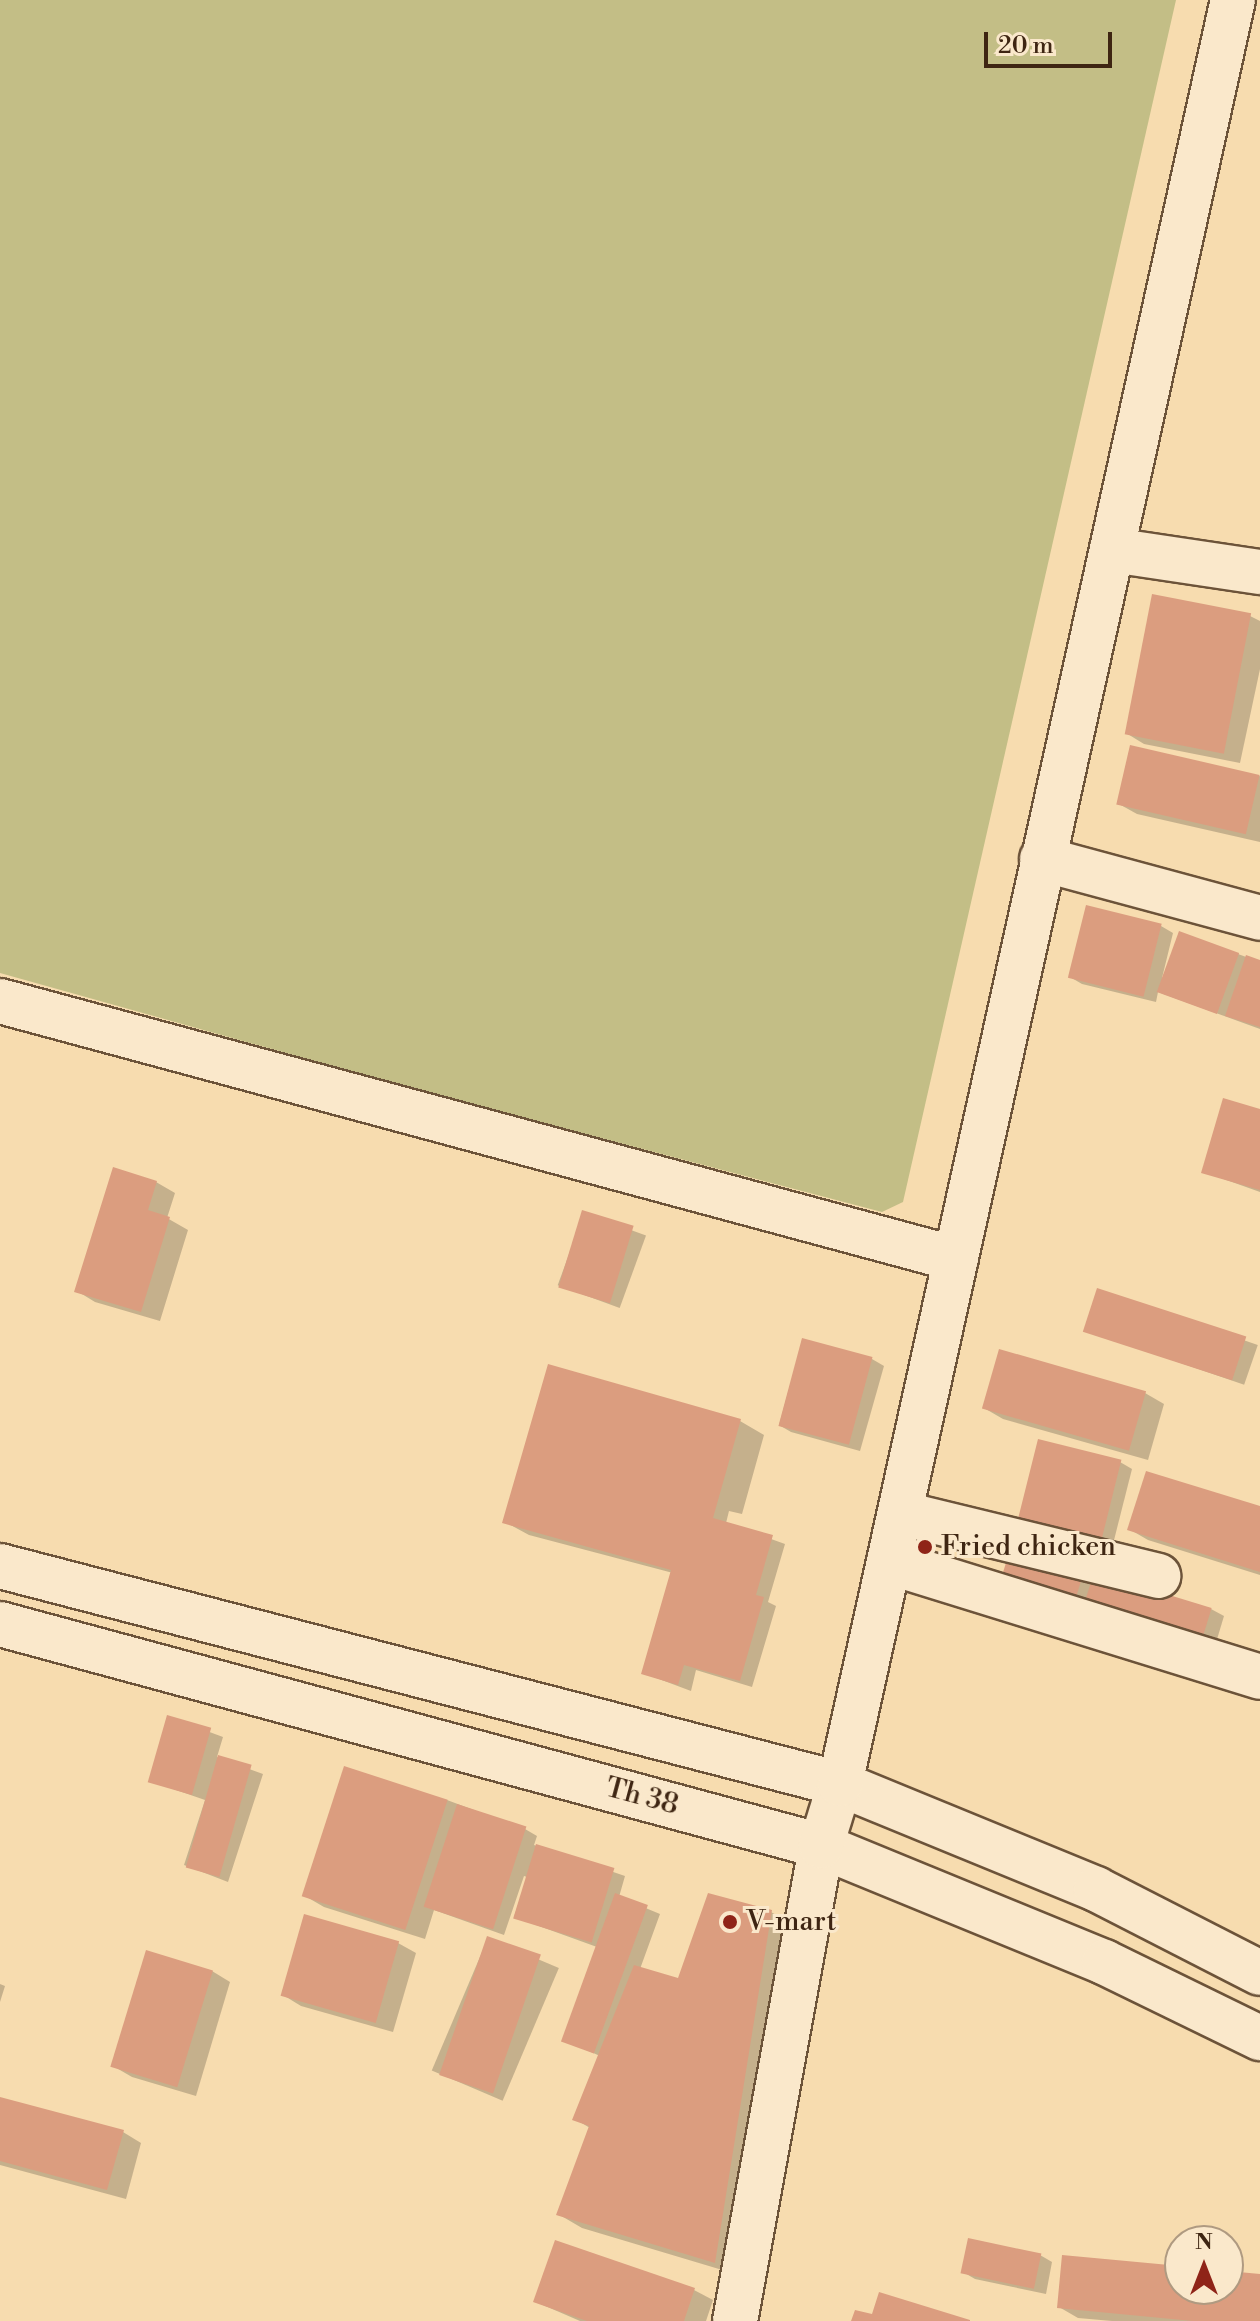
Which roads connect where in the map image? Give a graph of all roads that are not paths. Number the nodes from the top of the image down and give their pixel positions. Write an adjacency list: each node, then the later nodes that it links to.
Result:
1 (1233, 0): 2 (street)
2 (1112, 550): 3 (street); 4 (street)
3 (1260, 572)
4 (1042, 859): 5 (street); 7 (street)
5 (1260, 918)
6 (0, 1001): 7 (street)
7 (956, 1259): 8 (street)
8 (900, 1513): 9 (street); 11 (street)
9 (889, 1562): 13 (street); 14 (street)
10 (0, 1566): 14 (street)
11 (1158, 1576)
12 (0, 1624): 15 (street, Th 38)
13 (1260, 1677)
14 (840, 1784): 15 (street); 16 (street)
15 (821, 1846): 17 (street, Th 38); 18 (street)
16 (1260, 1973)
17 (1260, 2038)
18 (735, 2321)

